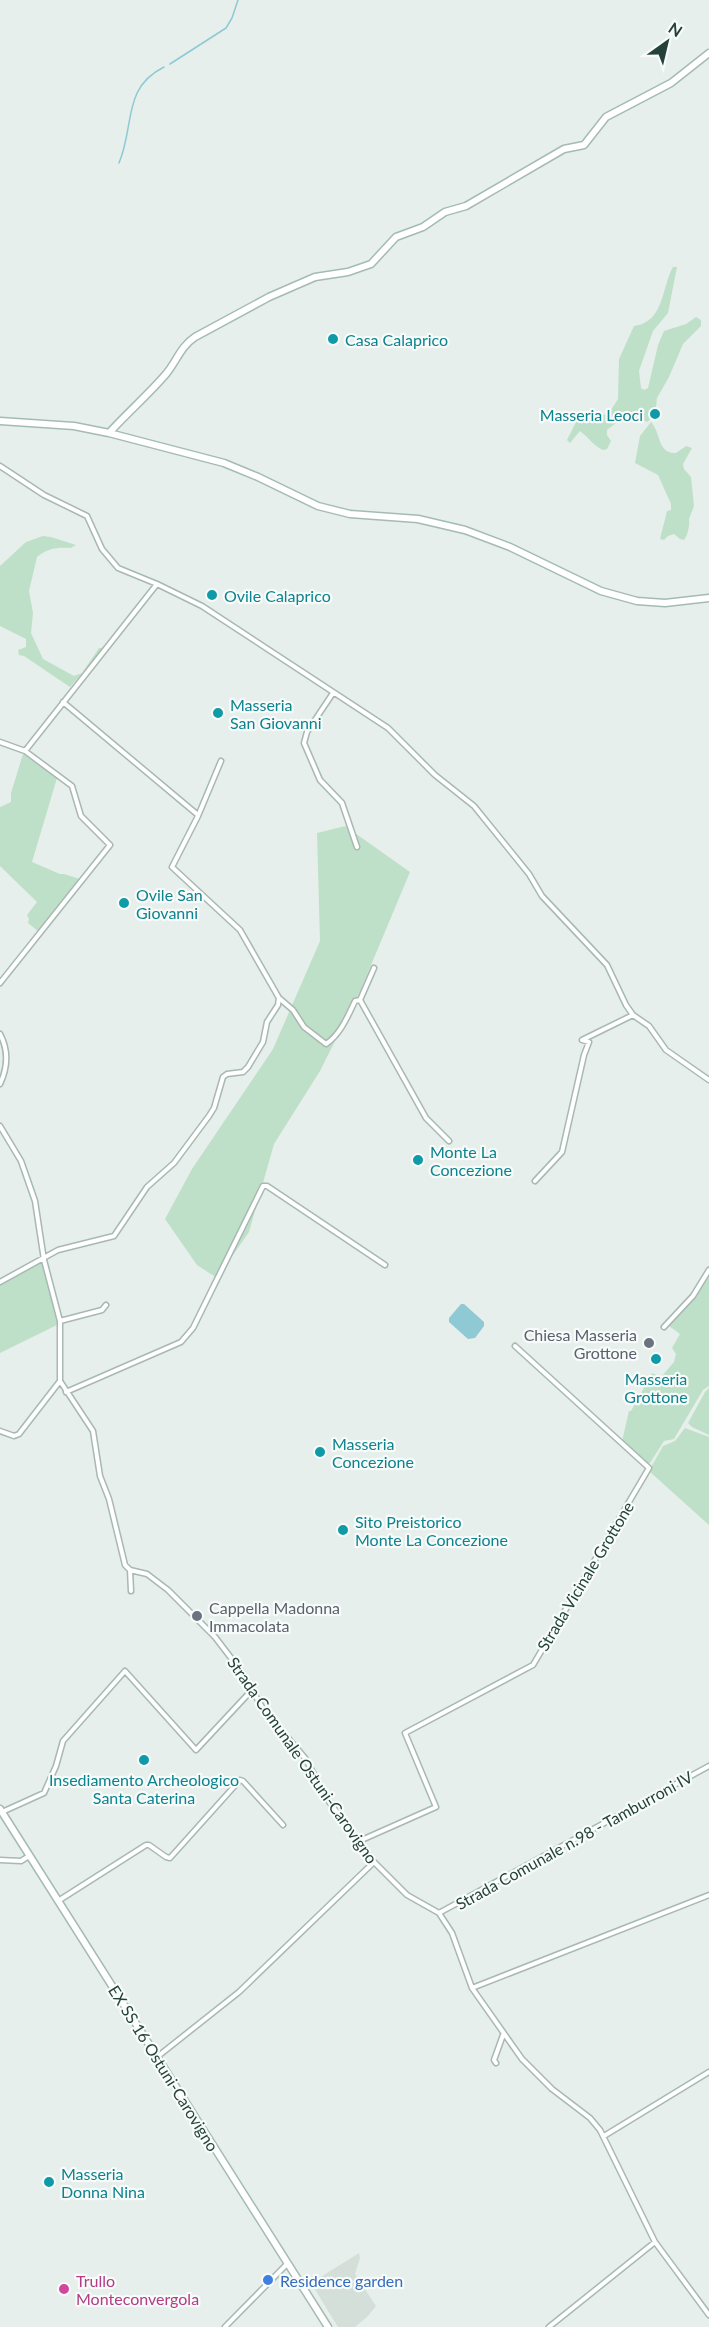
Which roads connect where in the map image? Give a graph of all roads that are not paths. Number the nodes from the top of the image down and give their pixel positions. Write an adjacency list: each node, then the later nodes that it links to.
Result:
1 (709, 53): 3 (street)
2 (0, 421): 3 (street)
3 (109, 433): 6 (street)
4 (0, 466): 5 (street)
5 (157, 584): 7 (street); 8 (street)
6 (709, 598)
7 (333, 693): 13 (street); 18 (street)
8 (63, 702): 10 (street); 12 (street)
9 (0, 742): 10 (street)
10 (25, 751): 15 (street)
11 (221, 761): 12 (street)
12 (198, 816): 16 (street)
13 (357, 847)
14 (374, 968): 17 (street)
15 (0, 982)
16 (279, 998): 17 (street); 25 (street)
17 (360, 1000): 23 (street)
18 (633, 1015): 20 (street); 24 (street)
19 (0, 1034): 21 (street)
20 (709, 1080)
21 (0, 1084)
22 (0, 1126): 25 (street)
23 (449, 1141)
24 (535, 1181)
25 (44, 1260): 28 (street); 30 (street)
26 (386, 1265): 34 (street)
27 (709, 1270): 31 (street)
28 (0, 1282)
29 (106, 1305): 30 (street)
30 (60, 1321): 33 (street)
31 (664, 1327)
32 (515, 1346): 42 (street, Strada Vicinale Grottone)
33 (60, 1381): 34 (street); 35 (street)
34 (66, 1392): 36 (street)
35 (0, 1431)
36 (130, 1570): 37 (street); 38 (street, Strada Comunale Ostuni-Carovigno)
37 (131, 1591)
38 (251, 1691): 40 (street); 42 (street, Strada Comunale Ostuni-Carovigno)
39 (709, 1766): 48 (street, Strada Comunale n.98 - Tamburroni IV)
40 (1, 1810): 43 (street, EX SS 16 Ostuni-Carovigno)
41 (283, 1825): 47 (street)
42 (357, 1842): 45 (street, Strada Comunale Ostuni-Carovigno)
43 (30, 1856): 44 (street); 47 (street, EX SS 16 Ostuni-Carovigno)
44 (0, 1860)
45 (374, 1862): 48 (street, Strada Comunale Ostuni-Carovigno); 51 (street)
46 (709, 1895): 49 (street)
47 (57, 1901): 51 (street, EX SS 16 Ostuni-Carovigno)
48 (440, 1913): 49 (street)
49 (472, 1988): 50 (street)
50 (504, 2034): 52 (street); 54 (street)
51 (157, 2057): 56 (street, EX SS 16 Ostuni-Carovigno)
52 (496, 2063)
53 (709, 2072): 54 (street)
54 (604, 2136): 55 (street)
55 (655, 2242): 57 (street); 60 (street)
56 (288, 2263): 58 (street); 59 (street, EX SS 16 Ostuni-Carovigno)
57 (709, 2315)
58 (225, 2327)
59 (328, 2327)
60 (549, 2327)

